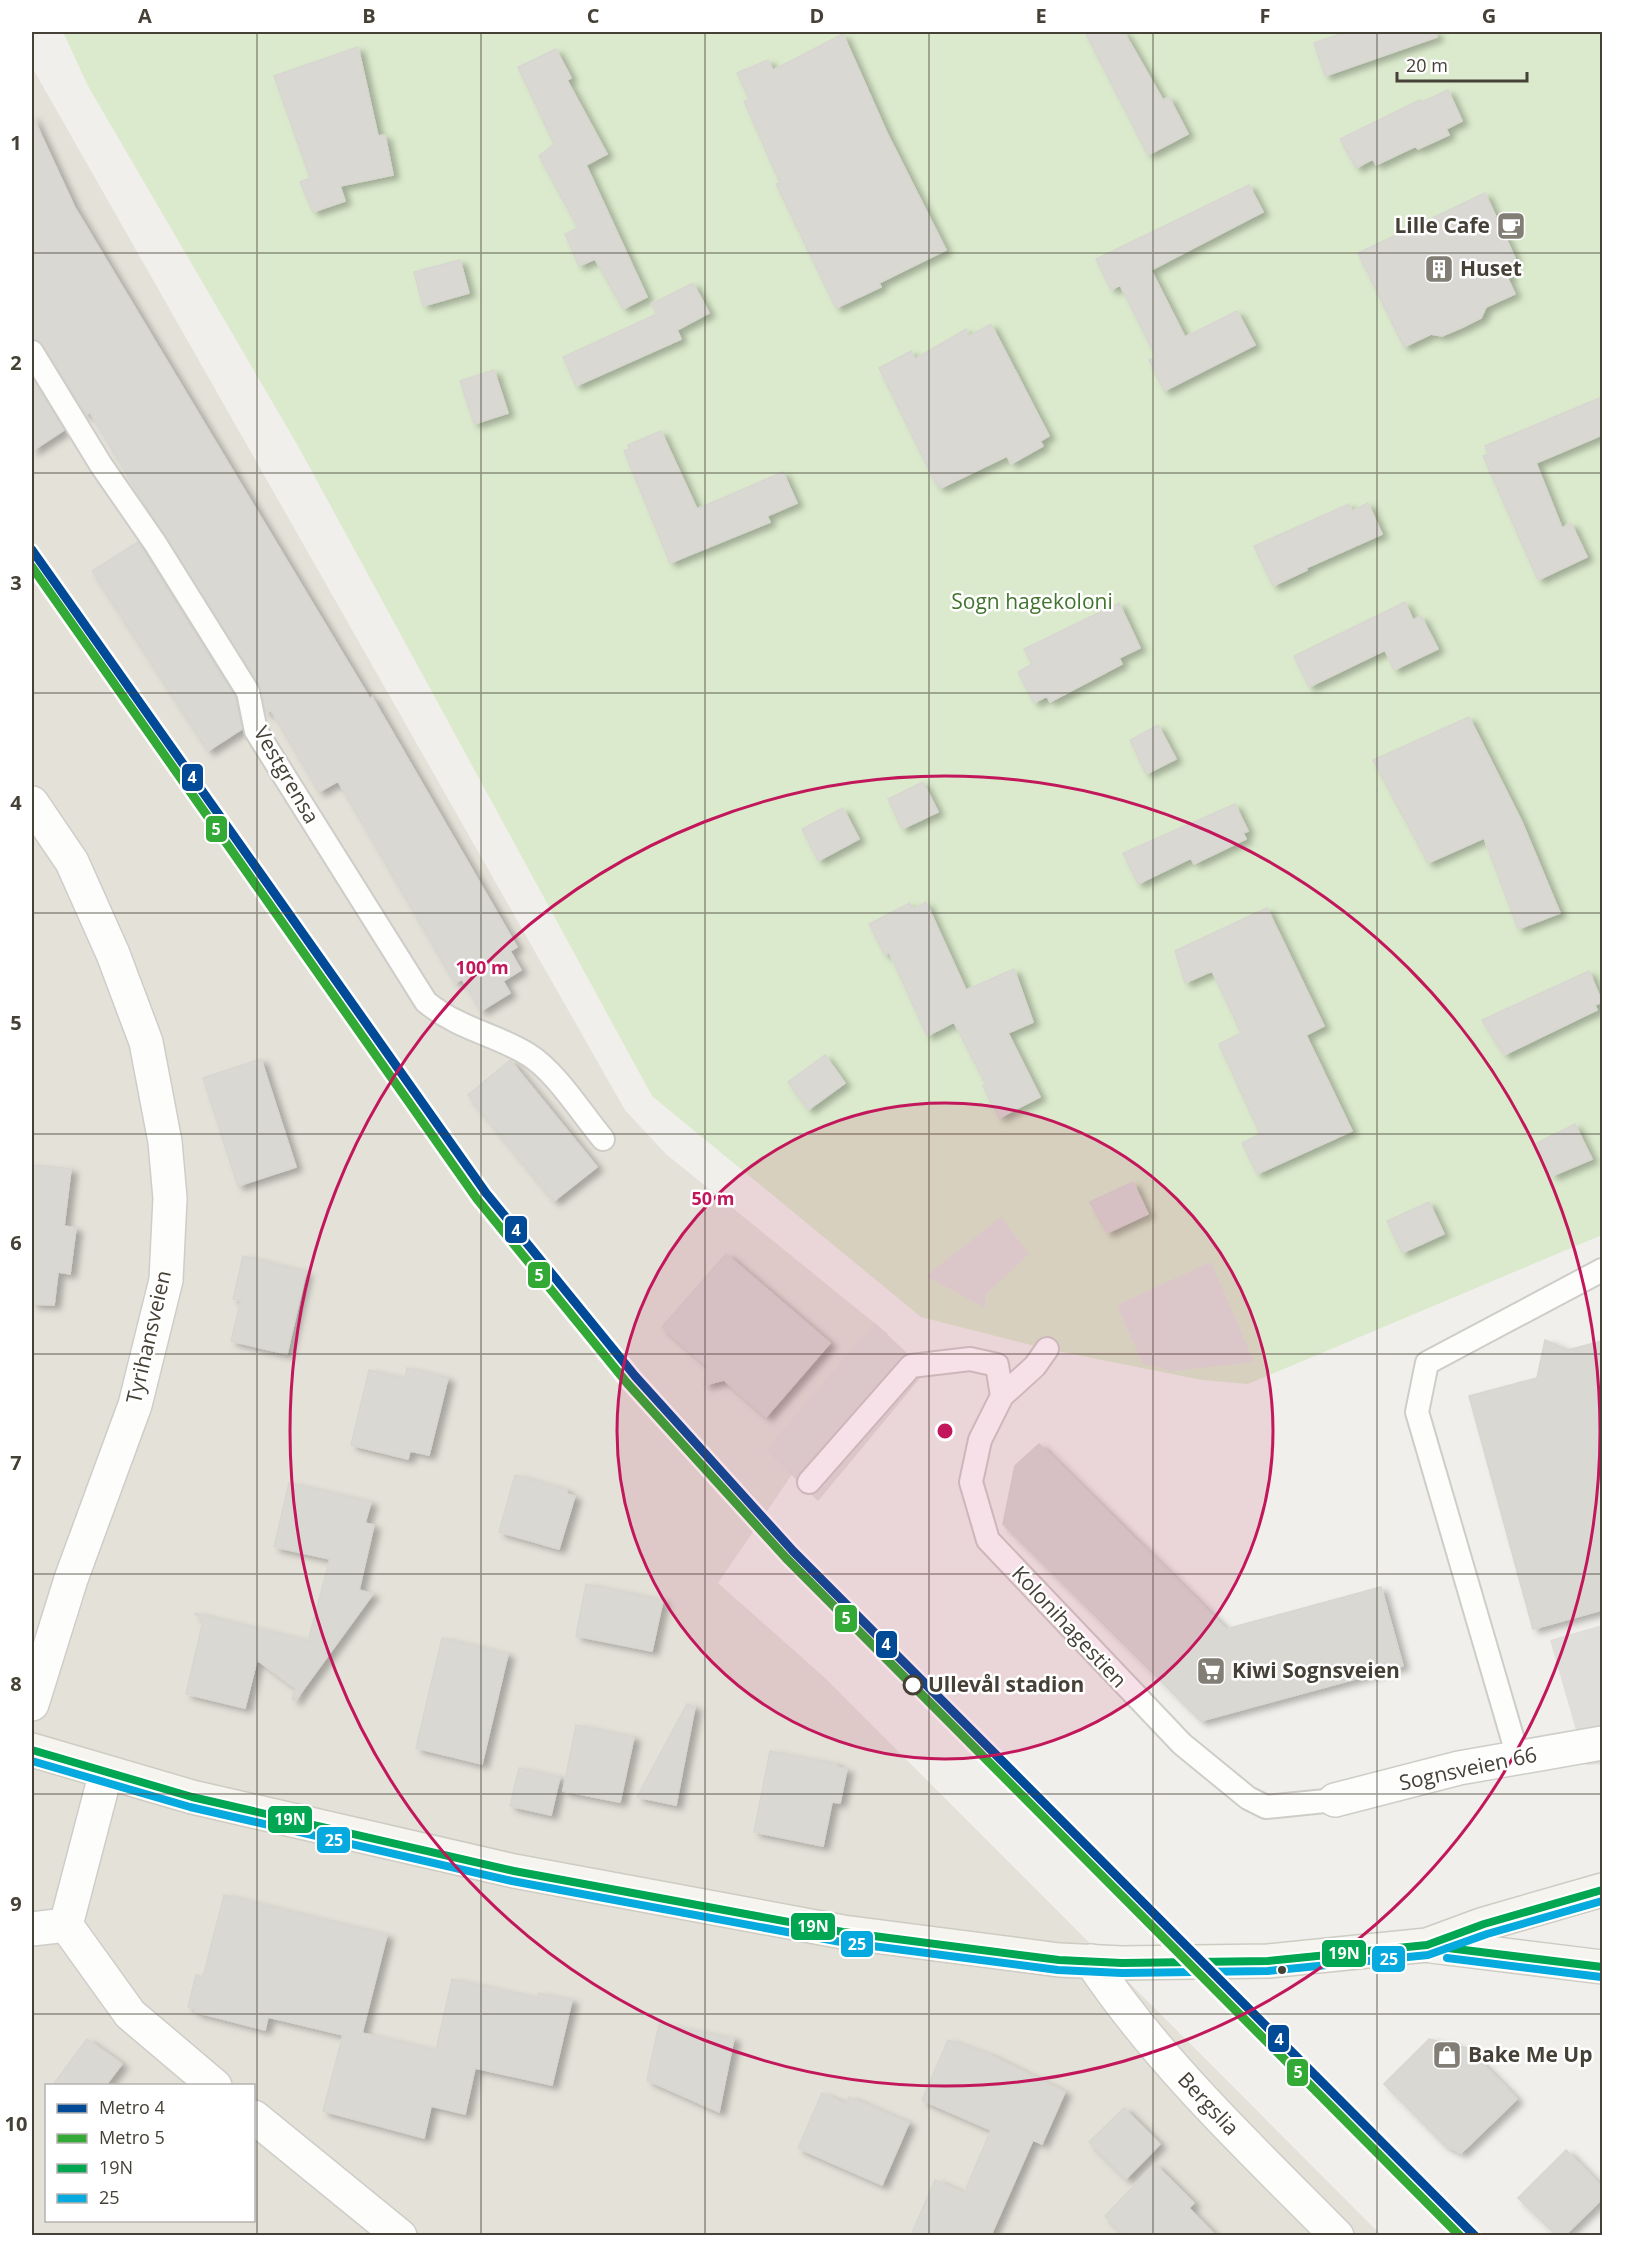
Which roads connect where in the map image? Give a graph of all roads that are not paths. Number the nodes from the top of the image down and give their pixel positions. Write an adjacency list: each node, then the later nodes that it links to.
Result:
1 (32, 352): 3 (lane, Vestgrensa)
2 (32, 803): 8 (street, Tyrihansveien)
3 (603, 1139)
4 (1602, 1270): 11 (lane)
5 (1047, 1349): 6 (lane, Kolonihagestien)
6 (1002, 1396): 7 (lane); 13 (lane, Kolonihagestien)
7 (809, 1482)
8 (32, 1704)
9 (1602, 1743): 11 (street, Sognsveien 66)
10 (32, 1750): 12 (main road)
11 (1518, 1757): 13 (street, Sognsveien 66)
12 (106, 1772): 15 (street); 18 (main road)
13 (1335, 1800)
14 (1602, 1890): 17 (main road)
15 (66, 1925): 16 (street); 20 (street)
16 (32, 1929)
17 (1427, 1945): 18 (main road); 19 (main road)
18 (1106, 1962): 23 (street, Bergslia)
19 (1602, 1967)
20 (215, 2084)
21 (255, 2118): 22 (street)
22 (400, 2235)
23 (1337, 2235)

